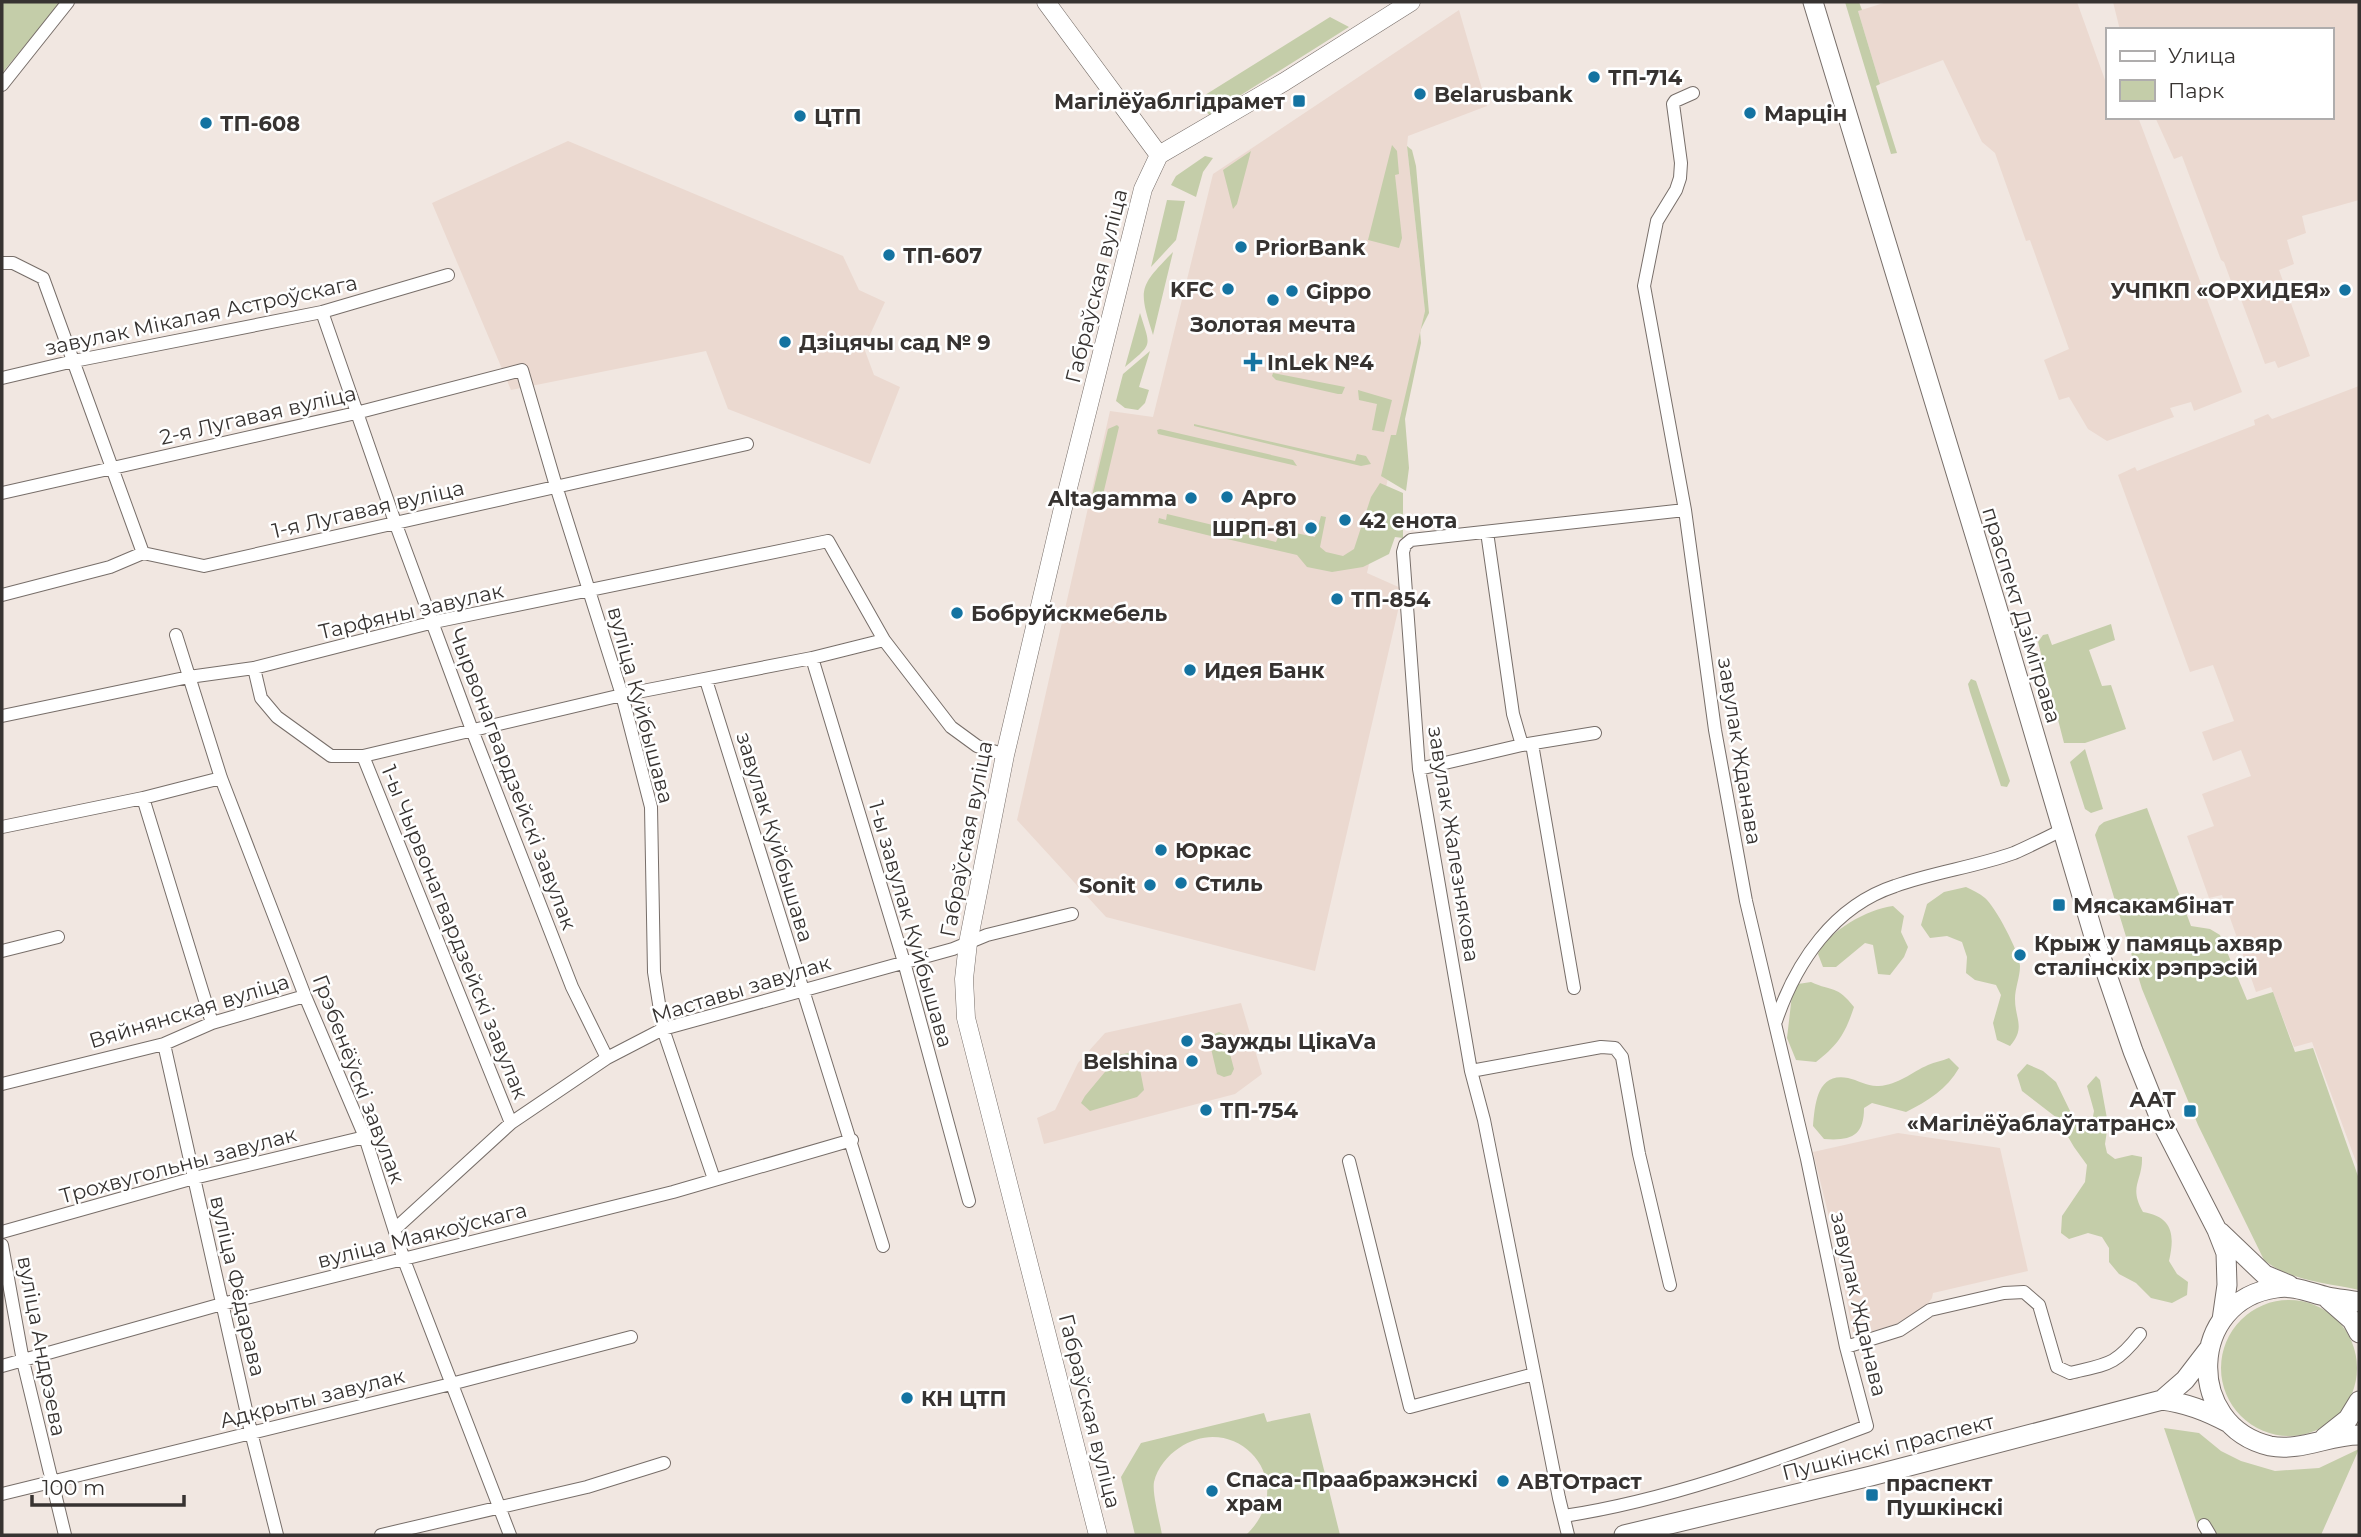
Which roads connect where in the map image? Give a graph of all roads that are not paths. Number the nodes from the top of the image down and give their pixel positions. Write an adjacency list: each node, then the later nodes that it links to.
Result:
1 (68, 2): 5 (street)
2 (1046, 2): 7 (main road)
3 (1411, 2): 7 (main road)
4 (1813, 2): 43 (main road, праспект Дзімітрава)
5 (2, 85)
6 (1692, 93): 19 (street, завулак Жданава)
7 (1159, 155): 37 (main road, Габраўская вуліца)
8 (2, 264): 11 (street)
9 (448, 275): 10 (street, завулак Мікалая Астроўскага)
10 (322, 312): 11 (street, завулак Мікалая Астроўскага); 14 (street, Чырвонагвардзейскі завулак)
11 (74, 361): 13 (street, завулак Мікалая Астроўскага); 16 (street)
12 (522, 370): 14 (street, 2-я Лугавая вуліца); 17 (street, вуліца Куйбышава)
13 (2, 378)
14 (356, 413): 16 (street, 2-я Лугавая вуліца); 20 (street, Чырвонагвардзейскі завулак)
15 (747, 444): 17 (street, 1-я Лугавая вуліца)
16 (113, 468): 18 (street, 2-я Лугавая вуліца); 22 (street)
17 (556, 486): 20 (street, 1-я Лугавая вуліца); 23 (street, вуліца Куйбышава)
18 (2, 493)
19 (1685, 510): 21 (street); 53 (street, завулак Жданава)
20 (395, 523): 22 (street, 1-я Лугавая вуліца); 25 (street, Чырвонагвардзейскі завулак)
21 (1487, 532): 36 (street); 39 (street, завулак Жалезнякова)
22 (143, 553): 24 (street)
23 (590, 590): 25 (street, Тарфяны завулак); 27 (street, Тарфяны завулак); 32 (street, вуліца Куйбышава)
24 (2, 595)
25 (434, 622): 29 (street, Тарфяны завулак); 34 (street, Чырвонагвардзейскі завулак)
26 (176, 635): 30 (street, Грэбенёўскі завулак)
27 (884, 640): 28 (street); 37 (street)
28 (812, 658): 31 (street); 48 (street, 1-ы завулак Куйбышава)
29 (254, 668): 30 (street, Тарфяны завулак); 38 (street)
30 (189, 677): 33 (street, Тарфяны завулак); 40 (street, Грэбенёўскі завулак)
31 (706, 680): 32 (street); 50 (street, завулак Куйбышава)
32 (622, 695): 34 (street); 54 (street, вуліца Куйбышава)
33 (2, 716)
34 (472, 730): 38 (street); 56 (street, Чырвонагвардзейскі завулак)
35 (1595, 733): 36 (street)
36 (1527, 745): 39 (street); 49 (street)
37 (1005, 755): 46 (main road, Габраўская вуліца)
38 (363, 756): 59 (street, 1-ы Чырвонагвардзейскі завулак)
39 (1419, 769): 57 (street, завулак Жалезнякова)
40 (221, 778): 41 (street); 51 (street, Грэбенёўскі завулак)
41 (143, 798): 42 (street); 52 (street)
42 (2, 827)
43 (2062, 830): 53 (street); 67 (main road, праспект Дзімітрава)
44 (1072, 914): 46 (street, Маставы завулак)
45 (58, 937): 47 (street)
46 (968, 943): 48 (street, Маставы завулак); 102 (main road, Габраўская вуліца)
47 (2, 951)
48 (904, 962): 50 (street, Маставы завулак); 65 (street, 1-ы завулак Куйбышава)
49 (1574, 988)
50 (802, 989): 54 (street, Маставы завулак); 61 (street, завулак Куйбышава)
51 (305, 996): 52 (street, Вяйнянская вуліца); 60 (street, Грэбенёўскі завулак)
52 (212, 1023): 55 (street, Вяйнянская вуліца)
53 (1776, 1023): 81 (street, завулак Жданава)
54 (663, 1029): 56 (street, Маставы завулак); 64 (street, вуліца Куйбышава)
55 (164, 1044): 58 (street, Вяйнянская вуліца); 63 (street, вуліца Фёдарава)
56 (607, 1058): 59 (street, Маставы завулак)
57 (1471, 1071): 72 (street); 85 (street, завулак Жалезнякова)
58 (2, 1084)
59 (511, 1123): 66 (street, Маставы завулак)
60 (365, 1137): 63 (street, Трохвугольны завулак); 66 (street, Грэбенёўскі завулак)
61 (852, 1140): 64 (street, вуліца Маякоўскага); 70 (street, завулак Куйбышава)
62 (1349, 1161): 85 (street)
63 (194, 1178): 68 (street, Трохвугольны завулак); 76 (street, вуліца Фёдарава)
64 (714, 1179): 71 (street, вуліца Маякоўскага)
65 (969, 1201)
66 (395, 1229): 71 (street, Грэбенёўскі завулак)
67 (2217, 1230): 73 (main road); 77 (main road)
68 (2, 1232)
69 (2, 1245): 83 (street, вуліца Андрэева)
70 (883, 1247)
71 (404, 1260): 76 (street, вуліца Маякоўскага); 86 (street, Грэбенёўскі завулак)
72 (1670, 1285)
73 (2293, 1287): 74 (main road); 77 (main road)
74 (2324, 1296): 75 (main road); 78 (main road)
75 (2359, 1302)
76 (222, 1304): 83 (street, вуліца Маякоўскага); 90 (street, вуліца Фёдарава)
77 (2222, 1320): 82 (main road)
78 (2359, 1333)
79 (2140, 1334): 81 (street)
80 (631, 1336): 86 (street, Адкрыты завулак)
81 (1846, 1347): 97 (street, завулак Жданава)
82 (2209, 1349): 87 (main road); 89 (main road)
83 (23, 1361): 84 (street, вуліца Маякоўскага); 94 (street, вуліца Андрэева)
84 (2, 1366)
85 (1534, 1374): 97 (street, завулак Жалезнякова)
86 (451, 1384): 90 (street, Адкрыты завулак); 96 (street, Грэбенёўскі завулак)
87 (2162, 1400): 89 (main road); 104 (main road, Пушкінскі праспект)
88 (2359, 1401): 92 (main road)
89 (2229, 1423): 92 (main road)
90 (251, 1432): 94 (street, Адкрыты завулак); 99 (street, вуліца Фёдарава)
91 (2359, 1435): 92 (main road)
92 (2320, 1440)
93 (664, 1463): 96 (street)
94 (50, 1481): 95 (street, Адкрыты завулак); 98 (street, вуліца Андрэева)
95 (2, 1494)
96 (499, 1507): 100 (street); 101 (street, Грэбенёўскі завулак)
97 (1564, 1516): 103 (street, завулак Жалезнякова)
98 (65, 1535)
99 (277, 1535)
100 (381, 1535)
101 (510, 1535)
102 (1098, 1535)
103 (1569, 1535)
104 (1624, 1535)

